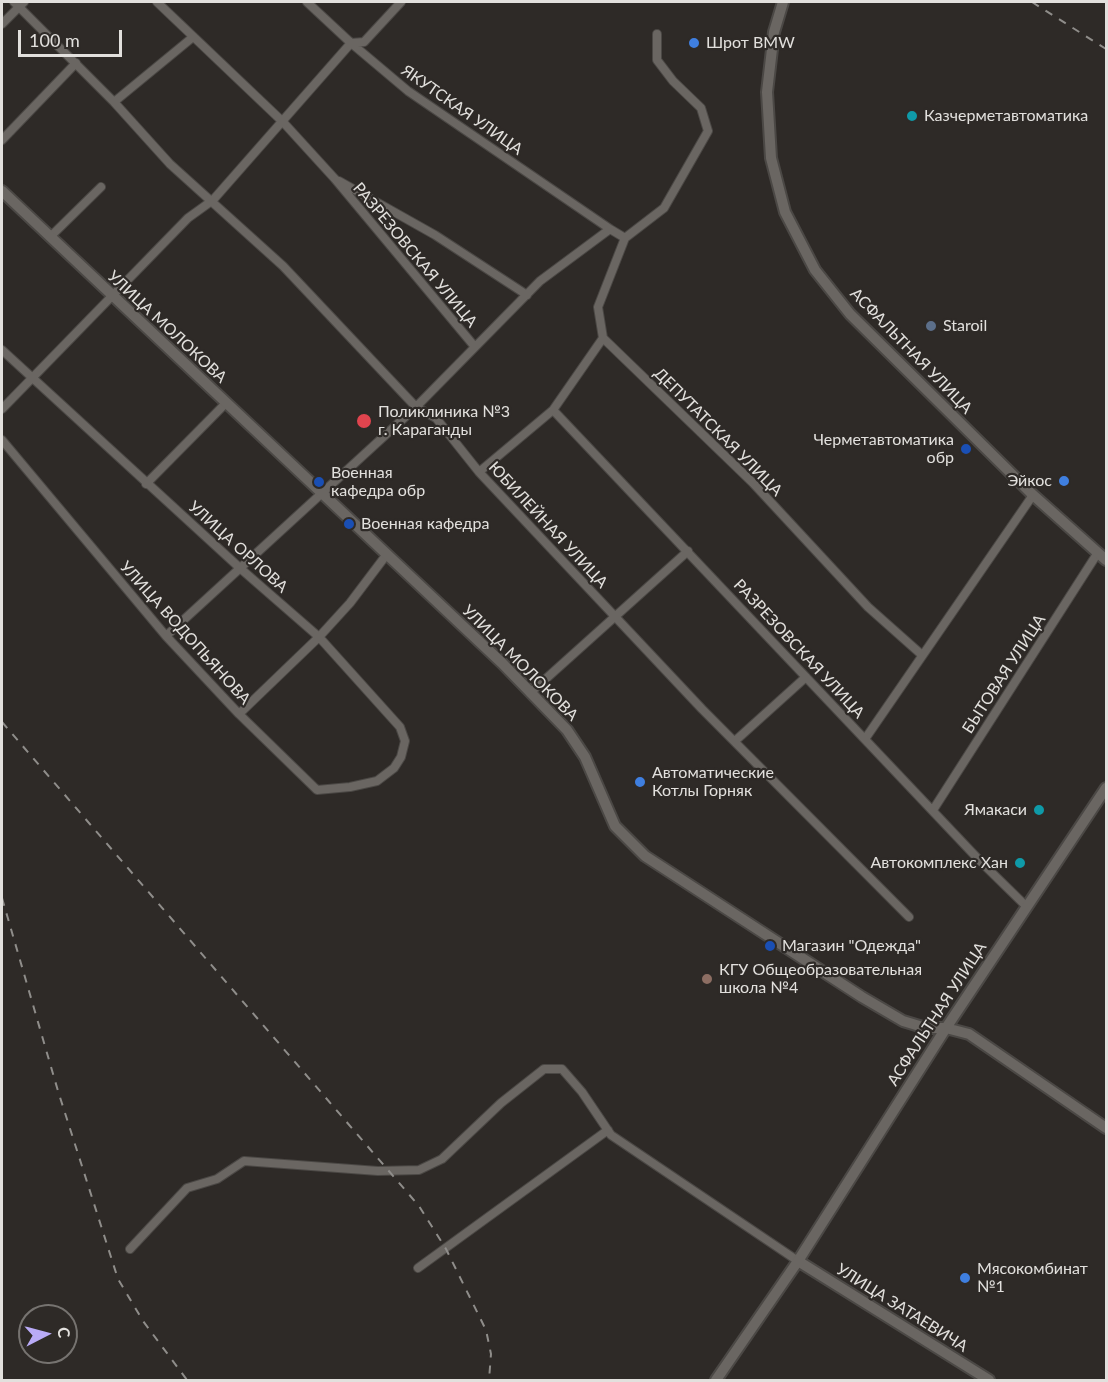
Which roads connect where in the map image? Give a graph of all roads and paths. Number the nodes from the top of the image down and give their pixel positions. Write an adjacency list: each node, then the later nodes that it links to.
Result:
1 (157, 2): 8 (street, РАЗРЕЗОВСКАЯ УЛИЦА)
2 (308, 2): 9 (street, ЯКУТСКАЯ УЛИЦА)
3 (400, 2): 9 (street)
4 (783, 2): 35 (street, АСФАЛЬТНАЯ УЛИЦА)
5 (19, 3): 6 (street); 10 (street, ЮБИЛЕЙНАЯ УЛИЦА)
6 (2, 24)
7 (657, 34): 20 (street)
8 (193, 37): 11 (street); 12 (street, РАЗРЕЗОВСКАЯ УЛИЦА)
9 (351, 43): 12 (street); 18 (street, ЯКУТСКАЯ УЛИЦА)
10 (76, 63): 11 (street, ЮБИЛЕЙНАЯ УЛИЦА); 13 (street)
11 (114, 102): 17 (street, ЮБИЛЕЙНАЯ УЛИЦА)
12 (283, 122): 14 (street, РАЗРЕЗОВСКАЯ УЛИЦА); 17 (street)
13 (2, 140)
14 (335, 179): 21 (street, РАЗРЕЗОВСКАЯ УЛИЦА); 24 (street, РАЗРЕЗОВСКАЯ УЛИЦА)
15 (100, 187): 19 (street)
16 (2, 191): 19 (street, УЛИЦА МОЛОКОВА)
17 (213, 200): 22 (street); 28 (street, ЮБИЛЕЙНАЯ УЛИЦА)
18 (610, 229): 20 (street, ЯКУТСКАЯ УЛИЦА); 21 (street)
19 (50, 237): 22 (street, УЛИЦА МОЛОКОВА)
20 (625, 238): 23 (street)
21 (526, 295): 24 (street)
22 (111, 296): 26 (street); 27 (street, УЛИЦА МОЛОКОВА)
23 (603, 338): 30 (street); 43 (street, ДЕПУТАТСКАЯ УЛИЦА)
24 (475, 347): 28 (street)
25 (2, 350): 26 (street, УЛИЦА ОРЛОВА)
26 (33, 379): 29 (street); 33 (street, УЛИЦА ОРЛОВА)
27 (226, 403): 33 (street); 34 (street, УЛИЦА МОЛОКОВА)
28 (416, 407): 32 (street, ЮБИЛЕЙНАЯ УЛИЦА); 34 (street)
29 (2, 410)
30 (553, 410): 32 (street); 36 (street, РАЗРЕЗОВСКАЯ УЛИЦА)
31 (2, 440): 41 (street, УЛИЦА ВОДОПЬЯНОВА)
32 (479, 472): 40 (street, ЮБИЛЕЙНАЯ УЛИЦА)
33 (146, 484): 39 (street, УЛИЦА ОРЛОВА)
34 (322, 493): 37 (street, УЛИЦА МОЛОКОВА); 39 (street)
35 (1033, 495): 38 (street, АСФАЛЬТНАЯ УЛИЦА); 43 (street)
36 (688, 550): 40 (street); 44 (street, РАЗРЕЗОВСКАЯ УЛИЦА)
37 (387, 554): 42 (street); 45 (street, УЛИЦА МОЛОКОВА)
38 (1102, 557): 51 (street, БЫТОВАЯ УЛИЦА)
39 (241, 569): 41 (street); 42 (street, УЛИЦА ОРЛОВА)
40 (614, 614): 45 (street); 48 (street, ЮБИЛЕЙНАЯ УЛИЦА)
41 (166, 636): 46 (street, УЛИЦА ВОДОПЬЯНОВА)
42 (319, 637): 46 (street); 49 (street, УЛИЦА ОРЛОВА)
43 (922, 655): 47 (street)
44 (806, 677): 47 (street, РАЗРЕЗОВСКАЯ УЛИЦА); 48 (street)
45 (530, 693): 54 (street, УЛИЦА МОЛОКОВА)
46 (239, 714): 49 (street, УЛИЦА ВОДОПЬЯНОВА)
47 (864, 739): 51 (street, РАЗРЕЗОВСКАЯ УЛИЦА)
48 (735, 741): 53 (street, ЮБИЛЕЙНАЯ УЛИЦА)
49 (377, 781)
50 (1107, 788): 52 (street, АСФАЛЬТНАЯ УЛИЦА)
51 (933, 810): 52 (street, РАЗРЕЗОВСКАЯ УЛИЦА)
52 (1027, 907): 54 (street, АСФАЛЬТНАЯ УЛИЦА)
53 (909, 917)
54 (946, 1028): 55 (street, УЛИЦА МОЛОКОВА); 58 (street, АСФАЛЬТНАЯ УЛИЦА)
55 (1107, 1128)
56 (608, 1130): 57 (street); 58 (street); 59 (street)
57 (130, 1249)
58 (798, 1261): 60 (street, АСФАЛЬТНАЯ УЛИЦА); 61 (street, УЛИЦА ЗАТАЕВИЧА)
59 (418, 1268)
60 (716, 1380)
61 (989, 1380)

